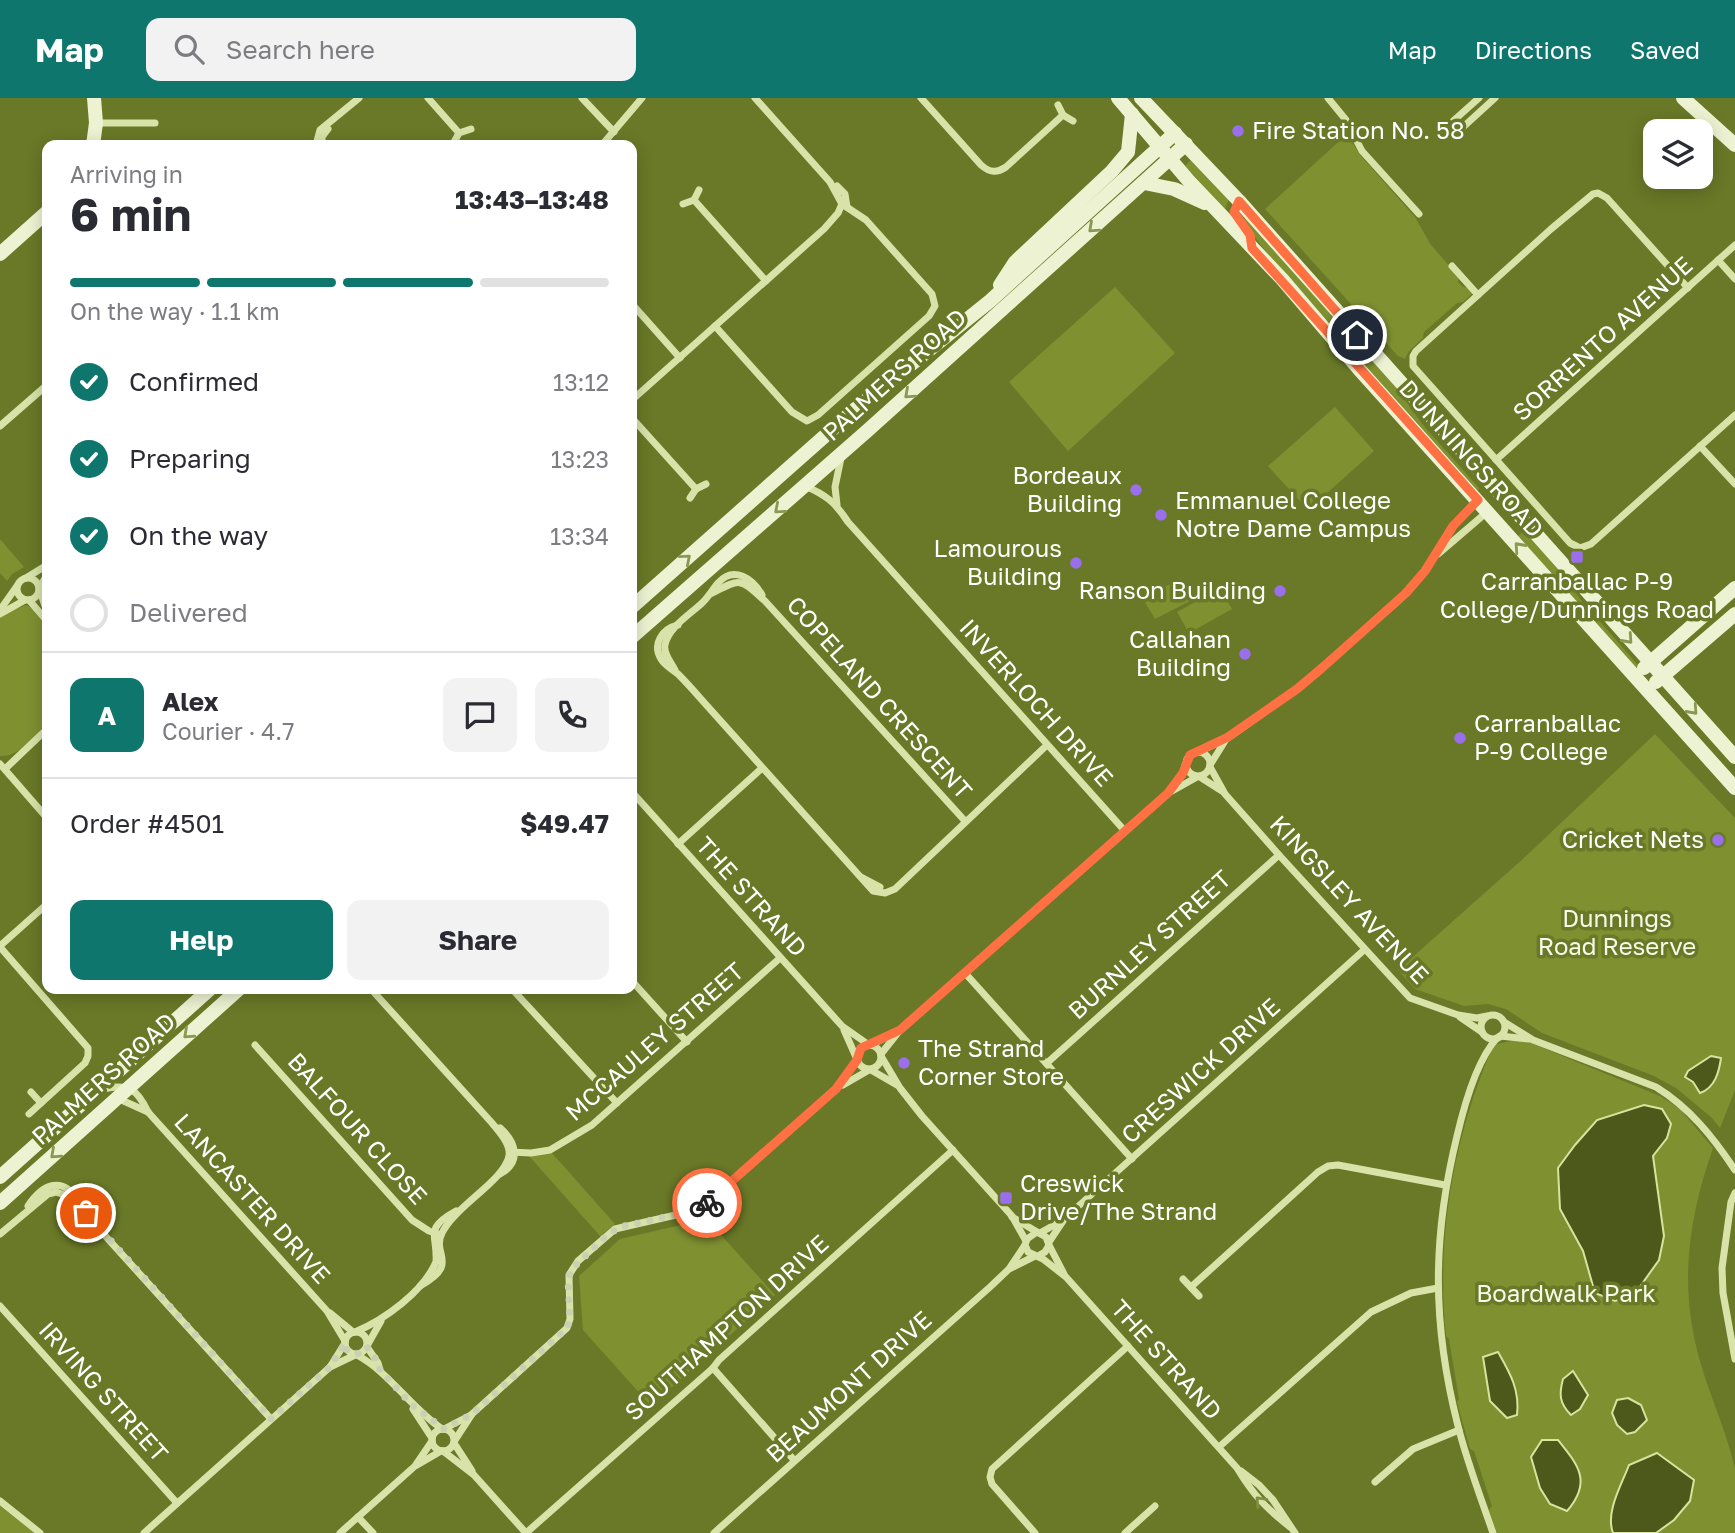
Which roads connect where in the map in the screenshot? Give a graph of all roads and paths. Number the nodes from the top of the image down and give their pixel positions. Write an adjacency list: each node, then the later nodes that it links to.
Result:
1 (94, 98): 18 (main road)
2 (359, 98): 25 (street)
3 (428, 98): 22 (street)
4 (582, 98): 21 (street)
5 (642, 98): 21 (street)
6 (755, 98): 36 (street)
7 (921, 98): 16 (street)
8 (1118, 98): 15 (main road, DUNNINGS ROAD)
9 (1140, 98): 23 (main road, DUNNINGS ROAD)
10 (1328, 98): 38 (street)
11 (1479, 98): 12 (street)
12 (1495, 98)
13 (1683, 98): 28 (main road)
14 (1058, 105): 16 (street)
15 (1132, 114): 29 (main road, DUNNINGS ROAD); 49 (main road)
16 (1063, 115): 17 (street)
17 (1073, 121)
18 (96, 122): 19 (street); 24 (main road)
19 (155, 123)
20 (471, 129): 22 (street)
21 (614, 132): 27 (street)
22 (459, 133): 26 (street)
23 (1180, 139): 29 (main road, PALMERS ROAD); 30 (main road, PALMERS ROAD); 34 (main road, DUNNINGS ROAD)
24 (94, 140)
25 (320, 140)
26 (455, 140)
27 (606, 140)
28 (1735, 145)
29 (1160, 147): 30 (main road, DUNNINGS ROAD); 49 (main road, PALMERS ROAD)
30 (1170, 159): 31 (main road, PALMERS ROAD); 37 (main road, DUNNINGS ROAD)
31 (1144, 183): 37 (main road); 59 (main road, PALMERS ROAD, one-way to 59)
32 (699, 190): 33 (street)
33 (694, 200): 35 (street); 46 (street)
34 (1239, 201): 41 (main road); 65 (main road, DUNNINGS ROAD)
35 (683, 204)
36 (844, 205): 46 (street); 51 (street)
37 (1214, 208): 41 (main road, DUNNINGS ROAD)
38 (1419, 215)
39 (42, 216): 42 (main road)
40 (1735, 245): 43 (street, SORRENTO AVENUE)
41 (1252, 248): 68 (main road, DUNNINGS ROAD)
42 (0, 254)
43 (1718, 260): 45 (street); 47 (street, SORRENTO AVENUE)
44 (1452, 266): 48 (street)
45 (1735, 279)
46 (766, 281): 51 (street)
47 (1688, 288): 48 (street); 60 (street, SORRENTO AVENUE)
48 (1478, 295): 60 (street)
49 (990, 301): 78 (main road, PALMERS ROAD, one-way to 49)
50 (637, 310): 52 (street)
51 (715, 326): 52 (street)
52 (680, 358): 54 (street)
53 (42, 388): 57 (street)
54 (637, 396)
55 (1735, 415): 58 (street)
56 (637, 424): 64 (street)
57 (0, 426)
58 (1700, 446): 60 (street); 62 (street)
59 (842, 454): 63 (main road, PALMERS ROAD); 67 (street)
60 (1496, 460)
61 (706, 484): 64 (street)
62 (1735, 484)
63 (805, 486): 67 (street, INVERLOCH DRIVE); 82 (main road, PALMERS ROAD, one-way to 82)
64 (696, 489): 66 (street)
65 (1499, 494): 68 (main road); 83 (main road, DUNNINGS ROAD, one-way to 83)
66 (690, 498)
67 (837, 505): 89 (street, INVERLOCH DRIVE)
68 (1483, 506): 69 (street); 69 (street); 84 (main road, DUNNINGS ROAD, one-way to 68)
69 (1436, 555): 88 (street)
70 (42, 568): 71 (street)
71 (25, 578): 73 (street); 75 (street)
72 (42, 584): 75 (street)
73 (17, 586): 77 (street); 79 (street)
74 (1735, 588): 83 (main road)
75 (39, 589): 76 (street); 77 (street)
76 (42, 598)
77 (27, 600): 79 (street); 81 (street)
78 (637, 603)
79 (0, 612)
80 (1735, 614): 85 (main road)
81 (42, 616)
82 (637, 633)
83 (1650, 663): 84 (main road); 85 (main road, DUNNINGS ROAD)
84 (1635, 675): 86 (main road, DUNNINGS ROAD)
85 (1663, 676): 86 (main road); 91 (main road, DUNNINGS ROAD, one-way to 91)
86 (1647, 689): 97 (main road, DUNNINGS ROAD)
87 (42, 733): 94 (street)
88 (1228, 737): 90 (street); 93 (street)
89 (1047, 745): 102 (street); 103 (street, INVERLOCH DRIVE)
90 (1198, 752): 92 (street); 93 (street)
91 (1735, 757)
92 (1185, 765): 96 (street); 98 (street)
93 (1210, 766): 96 (street); 99 (street, KINGSLEY AVENUE)
94 (2, 767): 101 (street)
95 (762, 768): 102 (street, COPELAND CRESCENT); 102 (street, COPELAND CRESCENT); 104 (street)
96 (1198, 777): 98 (street); 99 (street, KINGSLEY AVENUE)
97 (1735, 788)
98 (1168, 793): 103 (street)
99 (1225, 794): 105 (street, KINGSLEY AVENUE)
100 (637, 798): 104 (street, THE STRAND)
101 (42, 812)
102 (965, 821)
103 (1124, 830): 110 (street)
104 (678, 844): 109 (street, THE STRAND)
105 (1279, 856): 108 (street, KINGSLEY AVENUE); 130 (street, BURNLEY STREET)
106 (42, 908): 107 (street)
107 (0, 946): 137 (street)
108 (1364, 950): 116 (street, KINGSLEY AVENUE); 143 (street, CRESWICK DRIVE)
109 (780, 958): 119 (street, THE STRAND); 124 (street, MCCAULEY STREET)
110 (965, 973): 120 (street); 130 (street)
111 (637, 987): 124 (street)
112 (204, 994): 134 (main road, PALMERS ROAD)
113 (233, 994): 136 (main road, PALMERS ROAD, one-way to 136)
114 (376, 994): 142 (street)
115 (517, 994): 138 (street)
116 (1458, 1015): 117 (street, KINGSLEY AVENUE); 121 (street, KINGSLEY AVENUE)
117 (1487, 1016): 118 (street); 121 (street)
118 (1504, 1022): 122 (street); 123 (street)
119 (842, 1026): 126 (street, THE STRAND); 129 (street, THE STRAND)
120 (900, 1030): 126 (street); 127 (street)
121 (1483, 1033): 122 (street); 128 (street)
122 (1498, 1037): 123 (street); 128 (street)
123 (1533, 1040): 144 (street)
124 (687, 1042): 138 (street, MCCAULEY STREET)
125 (255, 1045): 154 (street, BALFOUR CLOSE)
126 (870, 1045): 127 (street); 129 (street)
127 (881, 1055): 131 (street); 132 (street)
128 (1483, 1056): 146 (street)
129 (857, 1059): 131 (street); 133 (street)
130 (1046, 1063): 143 (street)
131 (870, 1070): 132 (street); 133 (street)
132 (900, 1088): 141 (street)
133 (836, 1089): 177 (street)
134 (97, 1091): 136 (street, LANCASTER DRIVE); 145 (main road, PALMERS ROAD)
135 (31, 1092): 137 (street)
136 (122, 1093): 139 (street, LANCASTER DRIVE); 139 (street, LANCASTER DRIVE); 148 (main road, PALMERS ROAD, one-way to 148)
137 (41, 1103): 140 (street)
138 (617, 1103): 142 (street, MCCAULEY STREET)
139 (148, 1112): 165 (street, LANCASTER DRIVE)
140 (29, 1114)
141 (953, 1150): 150 (street); 174 (street, SOUTHAMPTON DRIVE)
142 (512, 1152): 154 (street)
143 (1132, 1158): 151 (street, CRESWICK DRIVE)
144 (1735, 1170)
145 (0, 1178)
146 (1445, 1185): 161 (street); 162 (street)
147 (1735, 1193): 149 (street)
148 (0, 1203)
149 (1732, 1211): 172 (street)
150 (1012, 1216): 152 (street); 155 (street)
151 (1063, 1220): 152 (street, CRESWICK DRIVE); 156 (street, CRESWICK DRIVE)
152 (1038, 1233): 155 (street); 156 (street)
153 (0, 1234): 178 (street)
154 (437, 1234): 166 (street)
155 (1026, 1243): 157 (street); 158 (street, BEAUMONT DRIVE)
156 (1049, 1244): 157 (street); 159 (street, THE STRAND)
157 (1037, 1256): 158 (street, BEAUMONT DRIVE); 159 (street, THE STRAND)
158 (1009, 1269): 185 (street, BEAUMONT DRIVE)
159 (1066, 1277): 170 (street, THE STRAND)
160 (1182, 1279): 161 (street)
161 (1191, 1287): 163 (street)
162 (1438, 1288): 180 (street); 183 (street)
163 (1199, 1296)
164 (0, 1306): 190 (street, IRVING STREET)
165 (327, 1311): 167 (street, LANCASTER DRIVE); 168 (street, LANCASTER DRIVE)
166 (381, 1320): 167 (street); 169 (street)
167 (354, 1332): 168 (street); 169 (street)
168 (345, 1342): 171 (street); 173 (street)
169 (367, 1346): 171 (street); 175 (street)
170 (1128, 1346): 183 (street, THE STRAND); 200 (street)
171 (356, 1355): 173 (street); 175 (street)
172 (1735, 1359)
173 (330, 1367): 178 (street)
174 (713, 1368): 185 (street); 198 (street, SOUTHAMPTON DRIVE)
175 (380, 1370): 176 (street)
176 (412, 1405): 179 (street); 181 (street)
177 (472, 1414): 179 (street); 182 (street)
178 (271, 1419): 190 (street)
179 (443, 1429): 181 (street); 182 (street)
180 (1459, 1430): 188 (street); 202 (street)
181 (432, 1439): 184 (street); 186 (street)
182 (454, 1441): 184 (street); 187 (street)
183 (1219, 1447): 193 (street, THE STRAND)
184 (442, 1451): 186 (street); 187 (street)
185 (794, 1460): 199 (street, BEAUMONT DRIVE)
186 (415, 1466): 192 (street)
187 (474, 1475): 198 (street)
188 (1376, 1482)
189 (0, 1501): 194 (street)
190 (177, 1503): 195 (street)
191 (1155, 1506): 201 (street)
192 (358, 1517): 196 (street); 197 (street)
193 (1293, 1530)
194 (40, 1533)
195 (144, 1533)
196 (340, 1533)
197 (373, 1533)
198 (526, 1533)
199 (714, 1533)
200 (1035, 1533)
201 (1125, 1533)
202 (1493, 1533)

